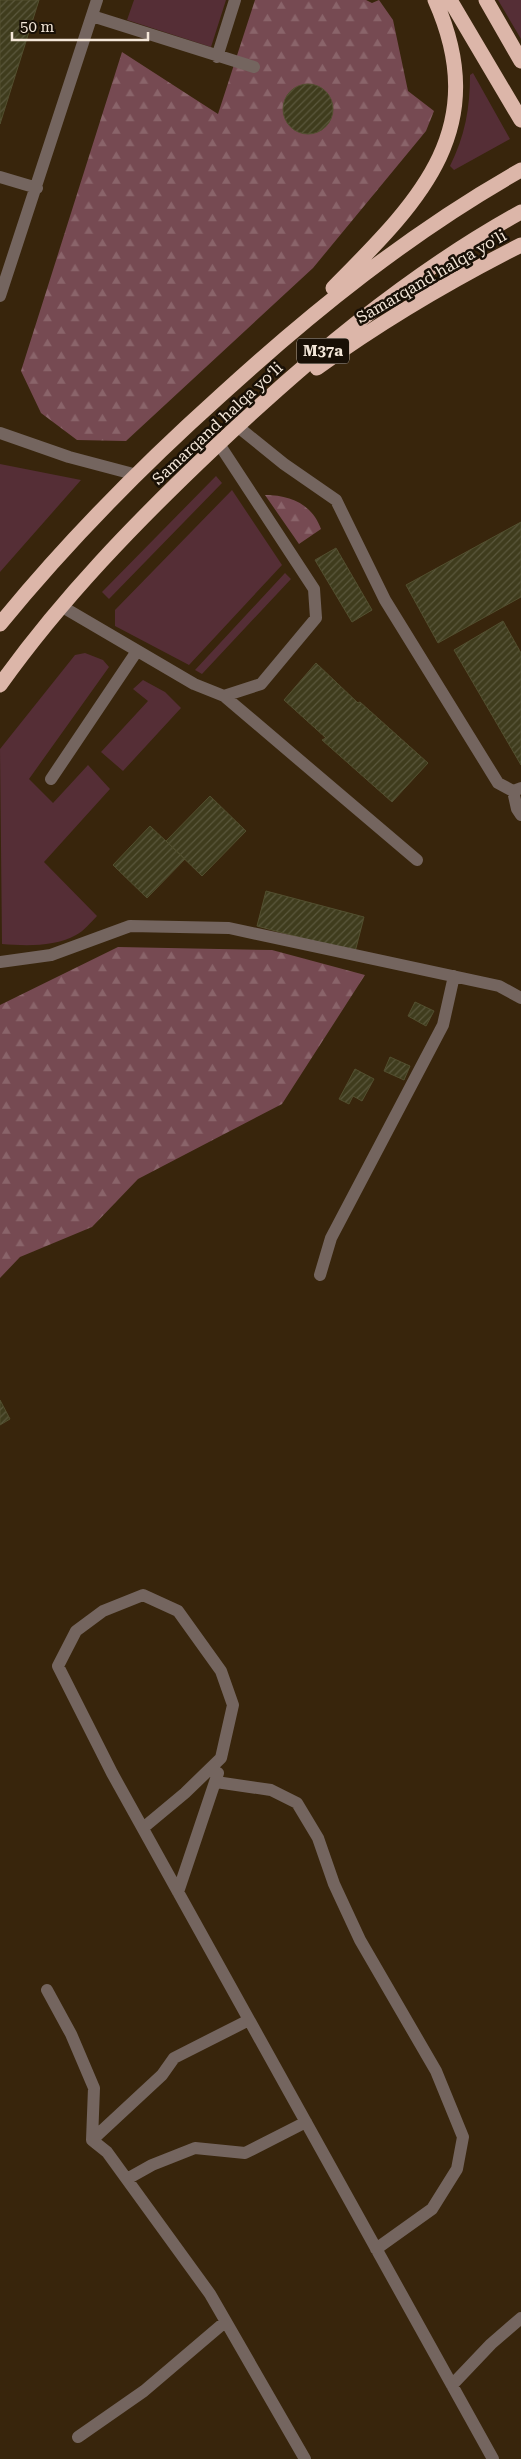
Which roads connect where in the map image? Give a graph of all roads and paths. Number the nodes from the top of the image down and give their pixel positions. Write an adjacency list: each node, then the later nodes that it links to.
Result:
1 (97, 0): 6 (street)
2 (235, 0): 7 (street)
3 (436, 0): 17 (highway)
4 (450, 0): 10 (highway)
5 (486, 0): 8 (highway)
6 (92, 16): 7 (street); 13 (street)
7 (217, 56): 9 (street)
8 (521, 61)
9 (254, 68)
10 (521, 120)
11 (521, 170): 17 (highway, Samarqand halqa yoʻli / M37a)
12 (0, 177): 13 (street)
13 (36, 188): 16 (street)
14 (521, 212): 18 (highway, Samarqand halqa yoʻli / M37a)
15 (521, 245): 18 (highway, Samarqand halqa yo'li / M37a)
16 (0, 296)
17 (275, 346): 21 (highway, Samarqand halqa yoʻli / M37a)
18 (237, 426): 20 (highway, Samarqand halqa yoʻli / M37a); 28 (street)
19 (0, 433): 21 (street)
20 (219, 444): 22 (highway, Samarqand halqa yoʻli / M37a); 26 (street)
21 (137, 474): 23 (highway, Samarqand halqa yoʻli / M37a)
22 (61, 606): 24 (street); 25 (highway, Samarqand halqa yoʻli / M37a)
23 (0, 624)
24 (137, 651): 26 (street); 27 (street)
25 (0, 685)
26 (224, 696): 30 (street)
27 (51, 779)
28 (517, 789): 29 (street)
29 (521, 815)
30 (417, 860)
31 (0, 962): 32 (street)
32 (454, 976): 33 (street); 34 (street)
33 (521, 998)
34 (320, 1275)
35 (221, 1758): 36 (street); 37 (street); 37 (street)
36 (216, 1782): 38 (street); 44 (street)
37 (143, 1828): 38 (street)
38 (178, 1892): 40 (street)
39 (47, 1990): 42 (street)
40 (249, 2020): 41 (street); 42 (street)
41 (306, 2122): 43 (street); 44 (street)
42 (92, 2140): 43 (street)
43 (127, 2178): 46 (street)
44 (376, 2248): 47 (street)
45 (521, 2318): 47 (street)
46 (225, 2322): 48 (street); 49 (street)
47 (452, 2385): 50 (street)
48 (78, 2437)
49 (305, 2459)
50 (493, 2459)

